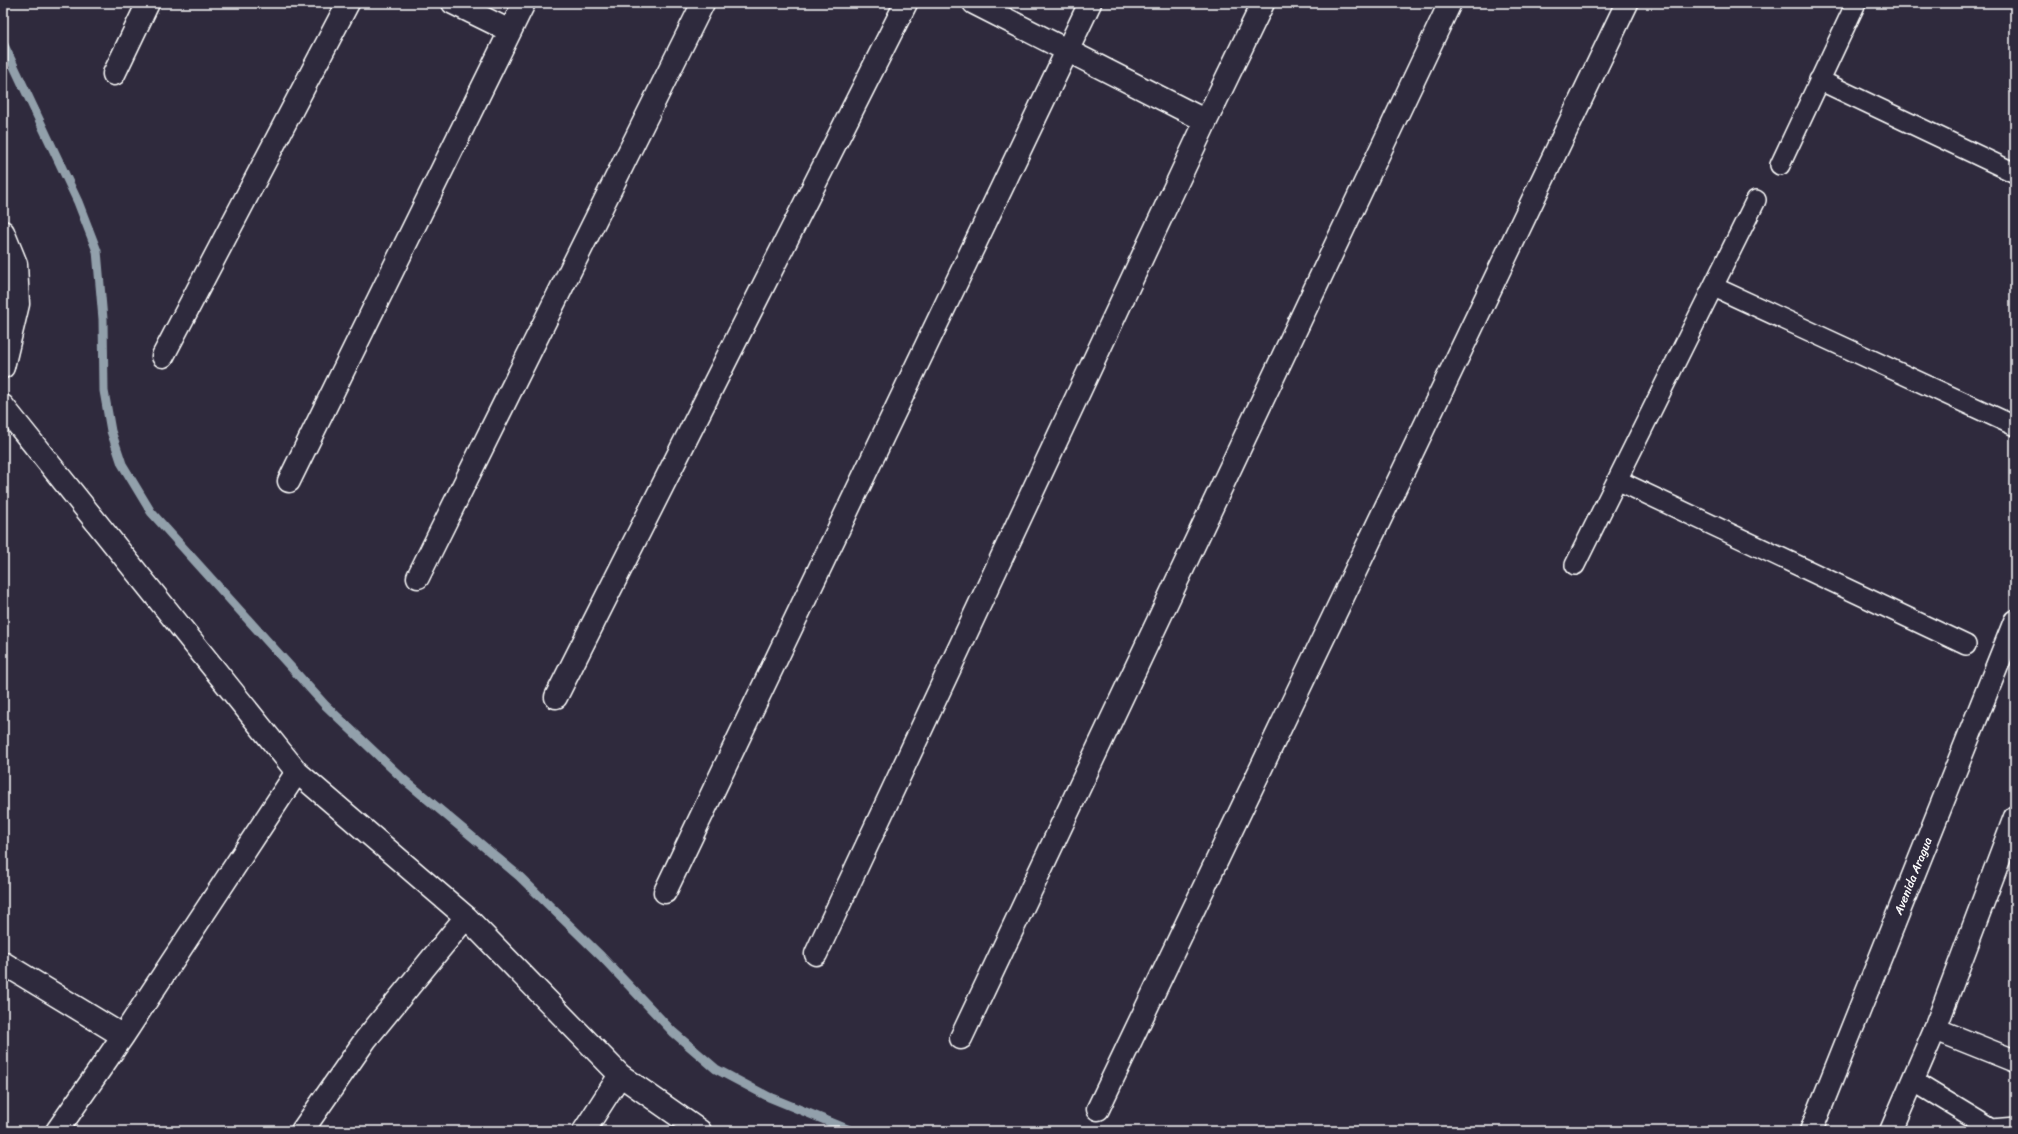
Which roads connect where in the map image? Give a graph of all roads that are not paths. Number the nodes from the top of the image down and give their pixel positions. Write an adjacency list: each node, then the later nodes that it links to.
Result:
1 (148, 3): 15 (street)
2 (348, 3): 24 (street)
3 (453, 3): 13 (street)
4 (524, 3): 13 (street)
5 (703, 3): 31 (street)
6 (906, 3): 34 (street)
7 (974, 3): 14 (street)
8 (1090, 3): 14 (street)
9 (1263, 3): 17 (street)
10 (1450, 3): 43 (street)
11 (1627, 3): 47 (street)
12 (1856, 3): 16 (lane)
13 (510, 31): 29 (street)
14 (1068, 50): 17 (street); 37 (street)
15 (114, 74)
16 (1819, 80): 18 (lane); 19 (lane)
17 (1206, 120): 39 (street)
18 (1780, 165)
19 (2015, 173)
20 (1756, 200): 22 (lane)
21 (3, 232): 23 (street)
22 (1714, 287): 27 (lane); 28 (lane)
23 (8, 337): 25 (street)
24 (163, 356)
25 (3, 367)
26 (3, 406): 35 (street)
27 (2015, 426)
28 (1617, 480): 30 (lane); 33 (lane)
29 (289, 481)
30 (1575, 565)
31 (418, 577)
32 (2015, 621): 54 (street, Avenida Aragua)
33 (1966, 645)
34 (556, 697)
35 (297, 772): 38 (street); 42 (street)
36 (2015, 817): 41 (street)
37 (665, 892)
38 (466, 917): 45 (street); 51 (street)
39 (816, 954)
40 (3, 963): 42 (street)
41 (1935, 1030): 44 (street); 46 (street)
42 (123, 1036): 50 (street)
43 (961, 1038)
44 (2015, 1061)
45 (620, 1075): 52 (street); 53 (street)
46 (1913, 1081): 49 (lane); 55 (street)
47 (1098, 1109)
48 (2015, 1127): 49 (lane)
49 (1993, 1130)
50 (57, 1131)
51 (302, 1131)
52 (584, 1131)
53 (700, 1131)
54 (1811, 1131)
55 (1891, 1131)

